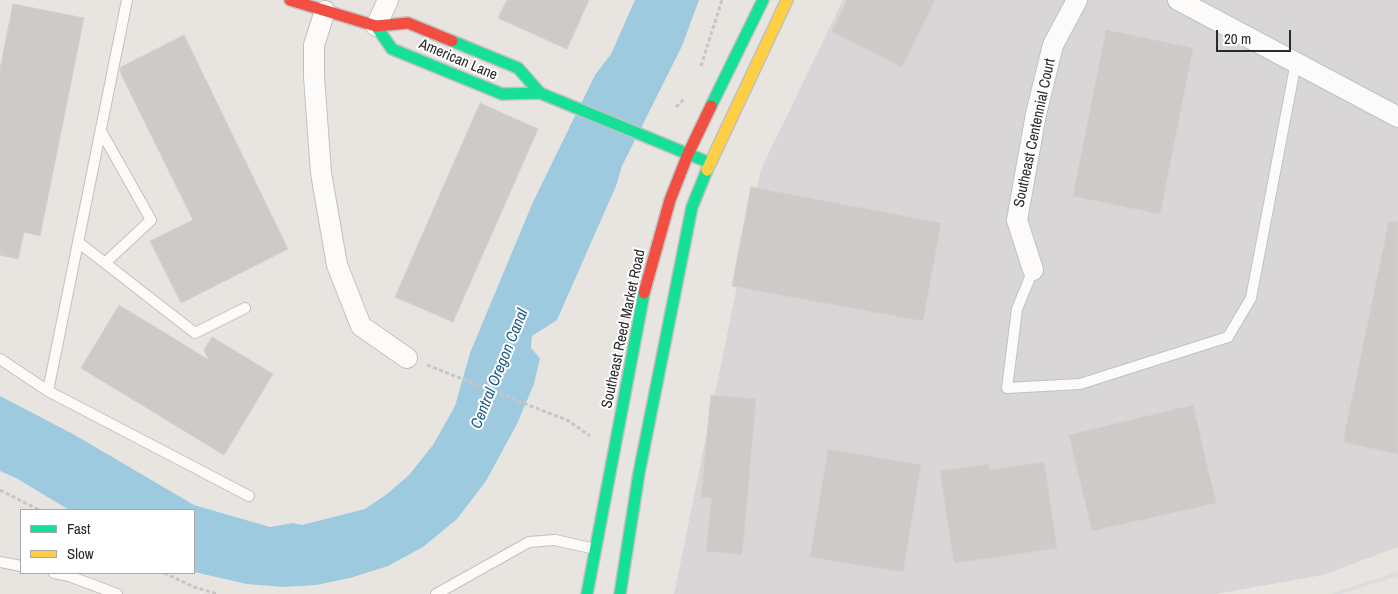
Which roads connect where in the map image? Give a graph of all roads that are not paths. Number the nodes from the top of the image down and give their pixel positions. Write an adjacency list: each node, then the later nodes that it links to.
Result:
1 (127, 0): 13 (lane)
2 (290, 0): 8 (main road, American Lane)
3 (388, 0): 9 (street)
4 (763, 0): 14 (main road, Southeast Reed Market Road)
5 (787, 0): 15 (main road)
6 (1077, 0): 18 (street, Southeast Centennial Court)
7 (1178, 0): 10 (street)
8 (325, 11): 9 (main road, American Lane); 20 (street)
9 (376, 26): 11 (main road, American Lane); 11 (main road, American Lane)
10 (1296, 62): 12 (street); 18 (lane)
11 (540, 93): 14 (main road, American Lane)
12 (1398, 117)
13 (101, 131): 16 (lane); 17 (lane)
14 (688, 154): 15 (main road, American Lane); 24 (main road, Southeast Reed Market Road)
15 (710, 163): 31 (main road)
16 (78, 242): 17 (lane); 22 (lane)
17 (105, 262): 19 (lane)
18 (1034, 270)
19 (245, 308)
20 (408, 358)
21 (0, 359): 22 (lane)
22 (48, 391): 23 (lane)
23 (249, 496)
24 (596, 549): 29 (lane); 30 (main road, Southeast Reed Market Road)
25 (0, 562): 26 (lane)
26 (20, 566)
27 (59, 574): 28 (lane)
28 (117, 594)
29 (436, 594)
30 (587, 594)
31 (620, 594)

